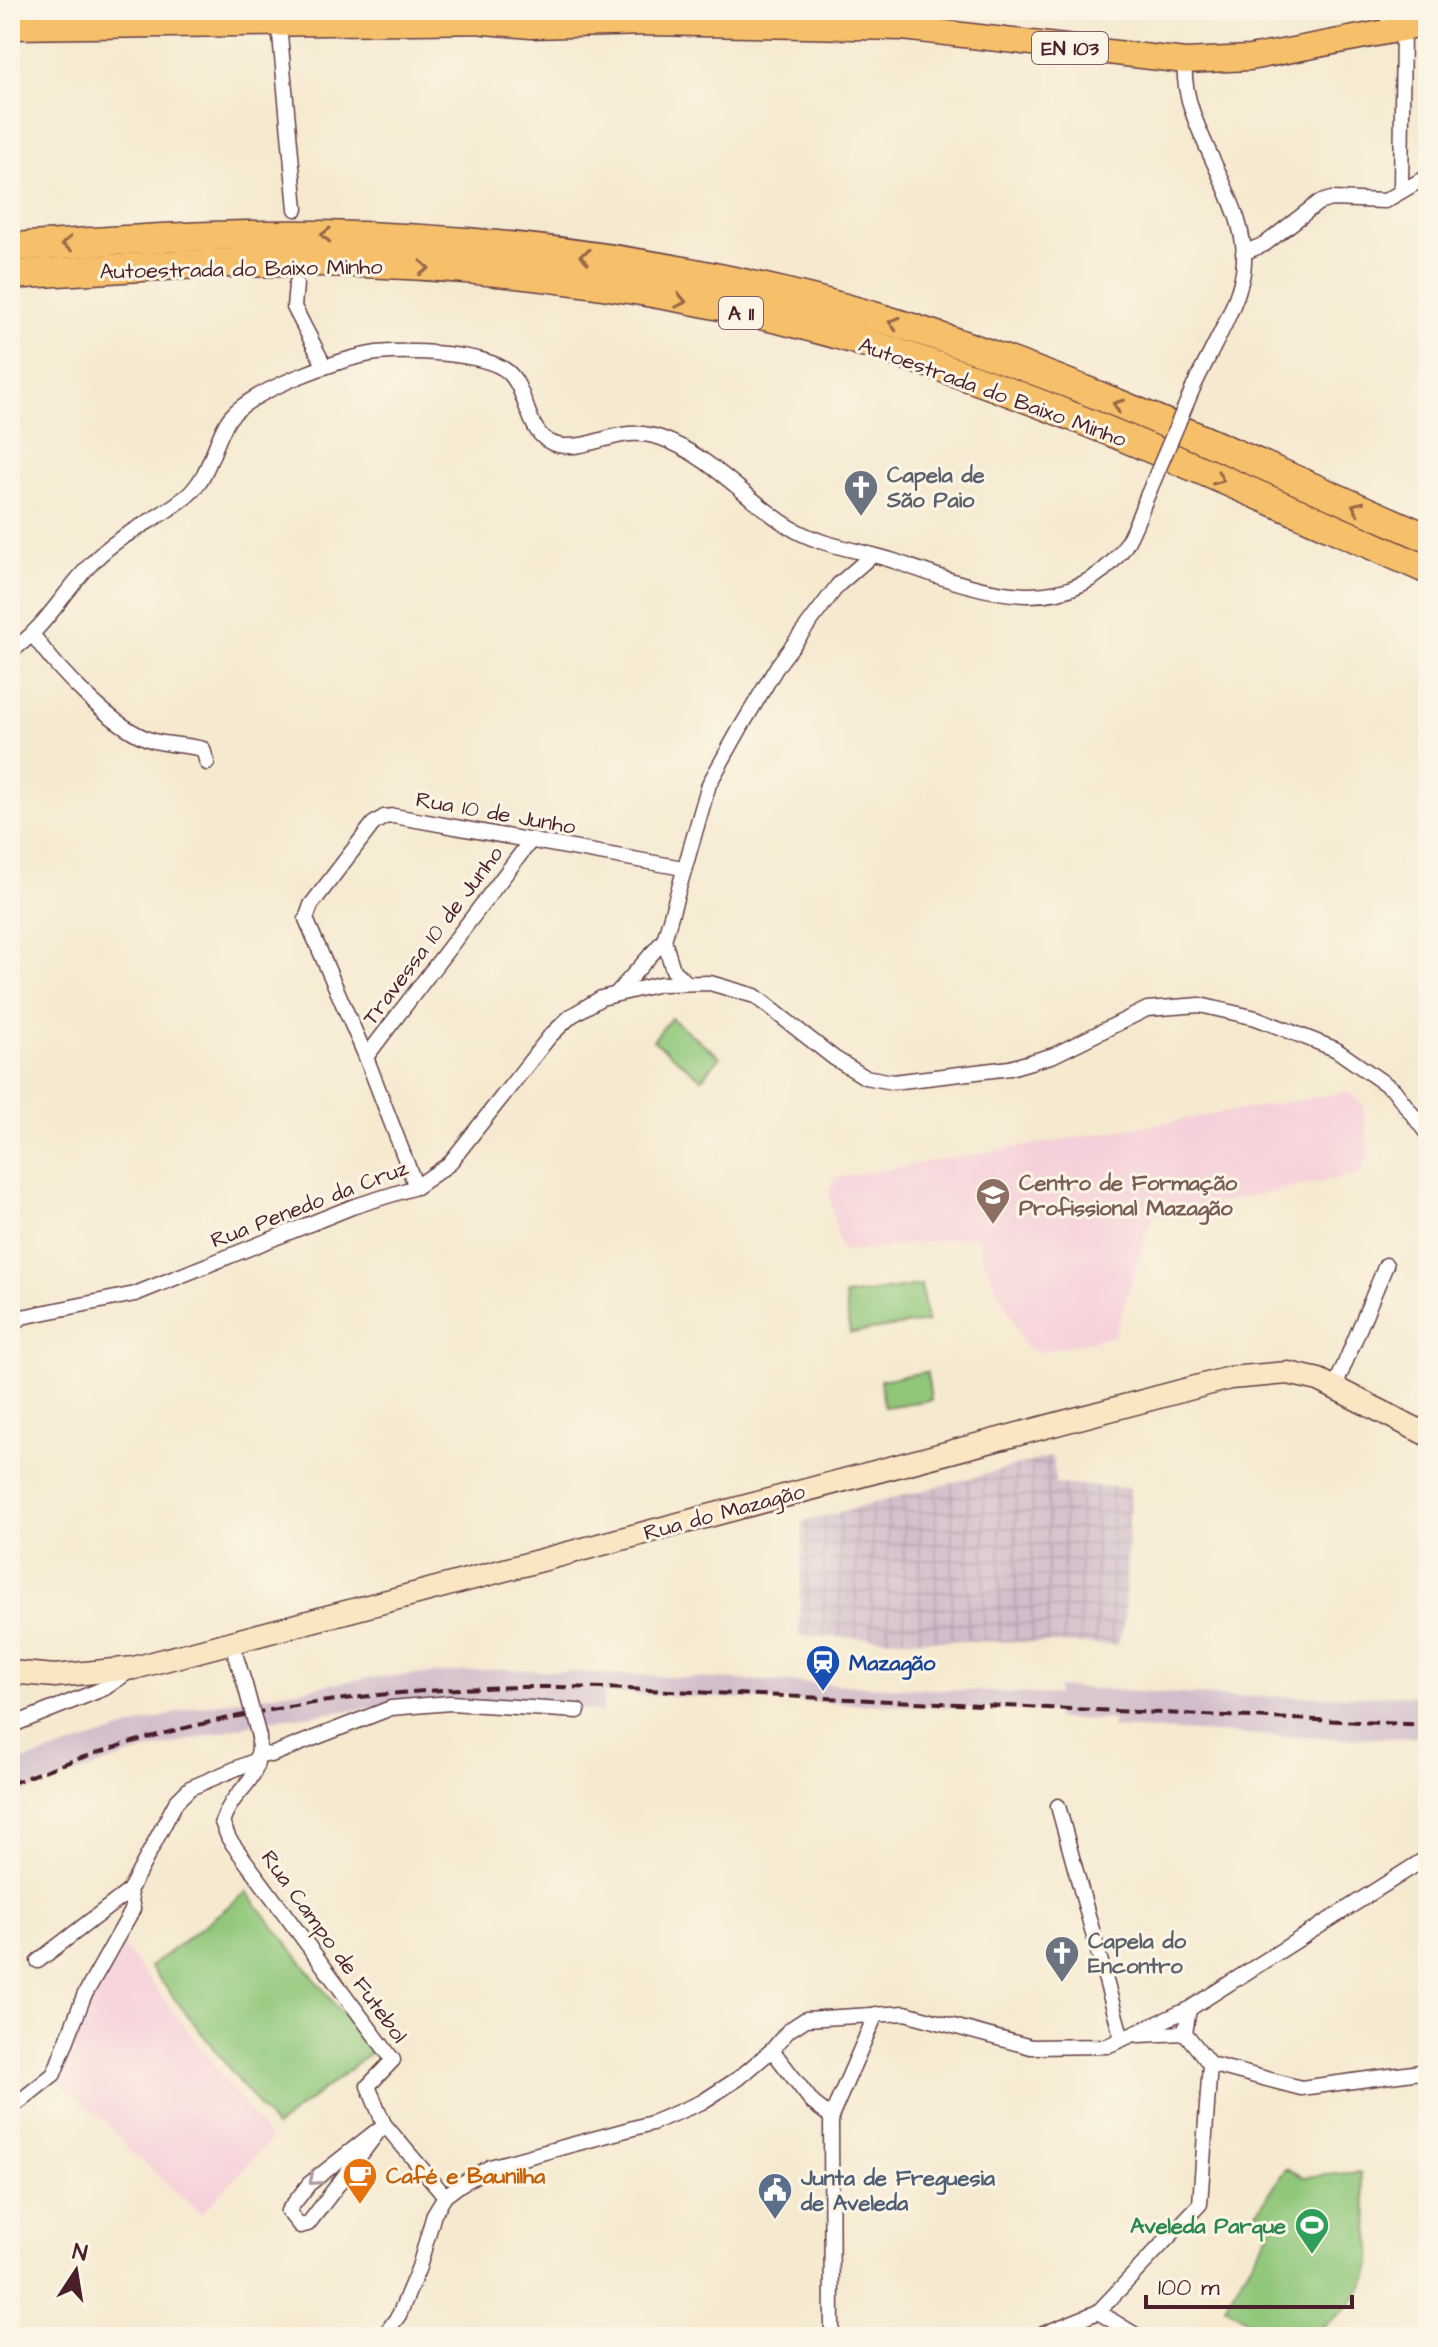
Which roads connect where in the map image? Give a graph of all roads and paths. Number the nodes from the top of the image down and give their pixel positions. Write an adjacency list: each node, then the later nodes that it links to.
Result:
1 (613, 10): 5 (main road, EN 103)
2 (816, 10): 10 (main road, EN 103)
3 (1380, 10): 9 (street)
4 (97, 19): 6 (main road, EN 103); 8 (main road, EN 103)
5 (484, 22): 6 (main road, EN 103); 10 (main road, EN 103)
6 (279, 24): 14 (street)
7 (1428, 24): 9 (main road, EN 103)
8 (10, 27)
9 (1403, 29): 11 (main road, EN 103); 13 (street)
10 (956, 32): 11 (main road, EN 103)
11 (1185, 61): 16 (street)
12 (1428, 176): 13 (street)
13 (1401, 188): 16 (street)
14 (296, 209)
15 (10, 247): 20 (highway, Autoestrada do Baixo Minho / A 11, one-way to 15)
16 (1243, 253): 21 (street, bridge)
17 (10, 275): 22 (highway, Autoestrada do Baixo Minho / A 11, one-way to 22)
18 (296, 284): 19 (street)
19 (324, 365): 21 (street); 23 (street)
20 (1428, 538)
21 (871, 556): 27 (street)
22 (1428, 570)
23 (33, 635): 24 (street); 25 (street)
24 (10, 652)
25 (207, 763)
26 (532, 839): 27 (street, Rua 10 de Junho); 31 (street, Travessa 10 de Junho); 31 (street, Rua 10 de Junho)
27 (683, 868): 28 (street)
28 (664, 940): 29 (street); 30 (street)
29 (686, 982): 30 (street, Rua Penedo da Cruz); 32 (street, Rua Penedo da Cruz)
30 (616, 993): 33 (street, Rua Penedo da Cruz)
31 (366, 1057): 33 (street, Rua 10 de Junho)
32 (1428, 1135)
33 (416, 1187): 35 (street, Rua Penedo da Cruz)
34 (1386, 1265): 36 (street)
35 (10, 1328)
36 (1335, 1387): 37 (street, Rua do Mazagão); 38 (street, Rua do Mazagão)
37 (1428, 1435)
38 (231, 1641): 39 (street, Rua do Mazagão); 43 (street, bridge)
39 (134, 1668): 40 (street, Rua do Mazagão); 42 (street)
40 (10, 1672)
41 (578, 1711): 43 (street)
42 (10, 1726)
43 (259, 1753): 46 (street); 57 (street, Rua Campo de Futebol)
44 (1058, 1806): 51 (street)
45 (1428, 1857): 48 (street)
46 (129, 1891): 47 (street); 55 (street)
47 (38, 1961)
48 (1189, 2009): 50 (street); 51 (street)
49 (876, 2014): 51 (street); 52 (street); 56 (street)
50 (1185, 2033): 51 (street); 53 (street)
51 (1127, 2037)
52 (772, 2050): 56 (street); 58 (street)
53 (1210, 2064): 54 (street); 59 (street)
54 (1428, 2073)
55 (10, 2109)
56 (831, 2117): 61 (street)
57 (380, 2128): 57 (street, one-way to 57); 58 (street, Rua Campo de Futebol)
58 (445, 2196): 60 (street)
59 (1098, 2312): 62 (street); 63 (street)
60 (383, 2337)
61 (832, 2337)
62 (1036, 2337)
63 (1139, 2337)

